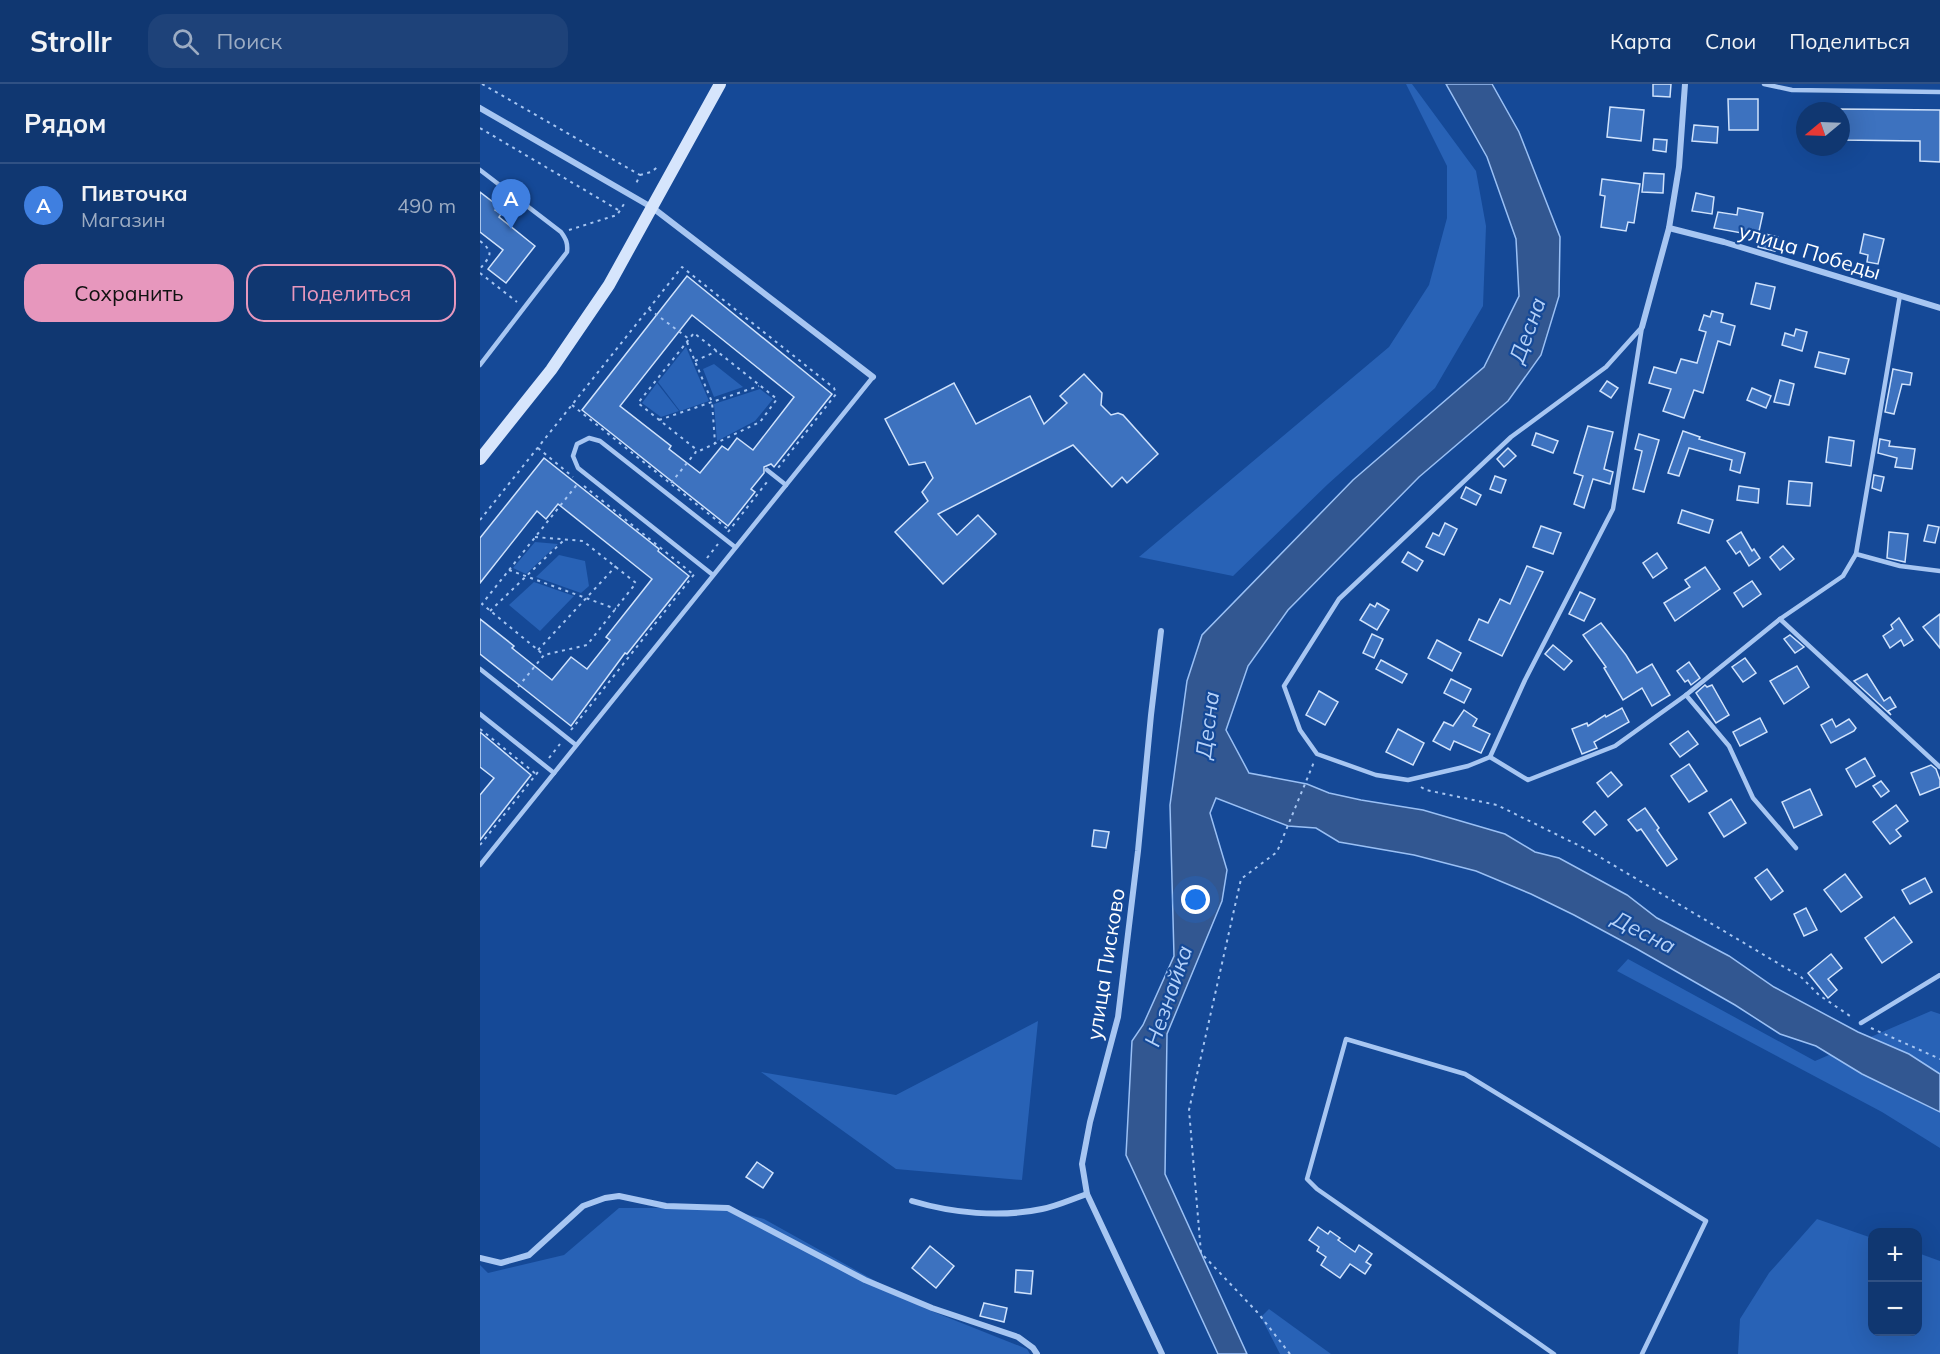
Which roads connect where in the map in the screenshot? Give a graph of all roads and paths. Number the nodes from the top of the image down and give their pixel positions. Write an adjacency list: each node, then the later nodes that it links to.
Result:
1 (720, 84): 10 (street)
2 (1685, 84): 12 (street)
3 (1764, 84): 5 (lane)
4 (1928, 84): 5 (lane)
5 (1926, 91): 6 (lane)
6 (1940, 92)
7 (480, 108): 10 (street)
8 (480, 128): 11 (path)
9 (480, 170): 17 (lane)
10 (653, 208): 25 (street); 33 (street)
11 (620, 211)
12 (1669, 228): 16 (street, улица Победы); 20 (street)
13 (482, 242): 14 (path); 15 (path)
14 (480, 247)
15 (480, 270): 17 (path)
16 (1900, 295): 18 (street, улица Победы); 45 (lane)
17 (524, 308): 24 (lane)
18 (1940, 308)
19 (649, 309): 21 (path); 28 (path); 35 (path)
20 (1642, 327): 67 (lane); 68 (lane)
21 (688, 340): 22 (path); 23 (path); 29 (path)
22 (717, 351): 23 (path); 26 (path)
23 (695, 361): 27 (path)
24 (480, 365)
25 (873, 377): 38 (lane)
26 (761, 386): 27 (path); 30 (path)
27 (712, 402): 29 (path); 30 (path)
28 (572, 405): 31 (path); 37 (path)
29 (659, 420): 32 (path)
30 (715, 443): 32 (path)
31 (537, 448): 36 (path); 39 (path)
32 (695, 453): 37 (path)
33 (480, 459)
34 (767, 470): 35 (lane)
35 (773, 474): 38 (lane); 40 (path)
36 (579, 482): 41 (path); 50 (path)
37 (671, 483): 40 (path)
38 (786, 485): 44 (lane)
39 (480, 520)
40 (729, 530): 42 (path)
41 (535, 537): 43 (path); 48 (path)
42 (723, 538): 44 (lane); 47 (path); 47 (lane)
43 (565, 539): 46 (path); 52 (path)
44 (735, 547): 51 (lane)
45 (1856, 554): 49 (lane); 56 (lane)
46 (616, 566): 53 (path); 54 (path)
47 (701, 566): 50 (path); 51 (lane)
48 (509, 570): 52 (path); 55 (path)
49 (1940, 571)
50 (694, 574): 65 (path)
51 (713, 575): 66 (lane)
52 (527, 576): 53 (path); 55 (path)
53 (586, 598): 54 (path); 58 (path)
54 (616, 609): 59 (path)
55 (490, 611): 58 (path)
56 (1780, 619): 62 (lane); 70 (lane)
57 (1161, 631): 80 (street, улица Писково)
58 (538, 650): 59 (path)
59 (544, 655): 61 (path)
60 (480, 669): 65 (lane)
61 (518, 687)
62 (1686, 695): 68 (lane); 75 (lane)
63 (480, 714): 69 (lane)
64 (480, 729): 72 (path)
65 (566, 737): 66 (lane); 69 (path)
66 (576, 745): 71 (lane)
67 (1317, 754): 73 (lane); 85 (path)
68 (1490, 757): 73 (lane)
69 (543, 765): 71 (lane); 72 (path)
70 (1940, 767)
71 (554, 773): 76 (lane)
72 (536, 774): 74 (path)
73 (1408, 780): 78 (path)
74 (480, 845)
75 (1796, 848)
76 (480, 864)
77 (1940, 975): 78 (lane)
78 (1861, 1023): 79 (path)
79 (1940, 1059)
80 (1087, 1194): 81 (street); 84 (street, улица Писково)
81 (912, 1201)
82 (480, 1257): 83 (street)
83 (1037, 1354)
84 (1162, 1354)
85 (1290, 1354)
86 (1554, 1354): 87 (lane)
87 (1642, 1354)

